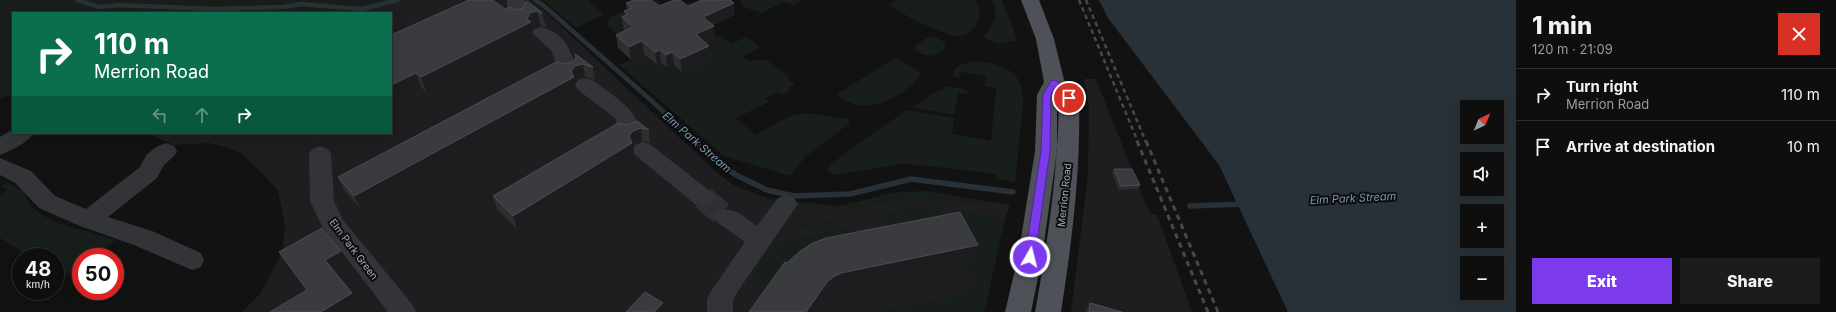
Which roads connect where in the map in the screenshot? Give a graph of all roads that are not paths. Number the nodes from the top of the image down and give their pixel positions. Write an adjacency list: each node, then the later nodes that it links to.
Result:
1 (516, 0): 3 (street)
2 (1030, 0): 6 (main road)
3 (520, 17)
4 (541, 33): 5 (street)
5 (567, 70)
6 (1054, 82): 21 (main road); 24 (main road, Merrion Road)
7 (585, 85): 8 (street)
8 (629, 130)
9 (21, 134): 10 (street)
10 (0, 147)
11 (643, 150): 15 (street)
12 (166, 151): 18 (street)
13 (320, 154): 22 (street, Elm Park Green)
14 (0, 166): 18 (street)
15 (703, 198)
16 (786, 204): 19 (street)
17 (726, 216): 19 (street)
18 (88, 220): 20 (street)
19 (761, 240): 23 (street)
20 (185, 251)
21 (1017, 310)
22 (403, 312)
23 (720, 312)
24 (1048, 312)

